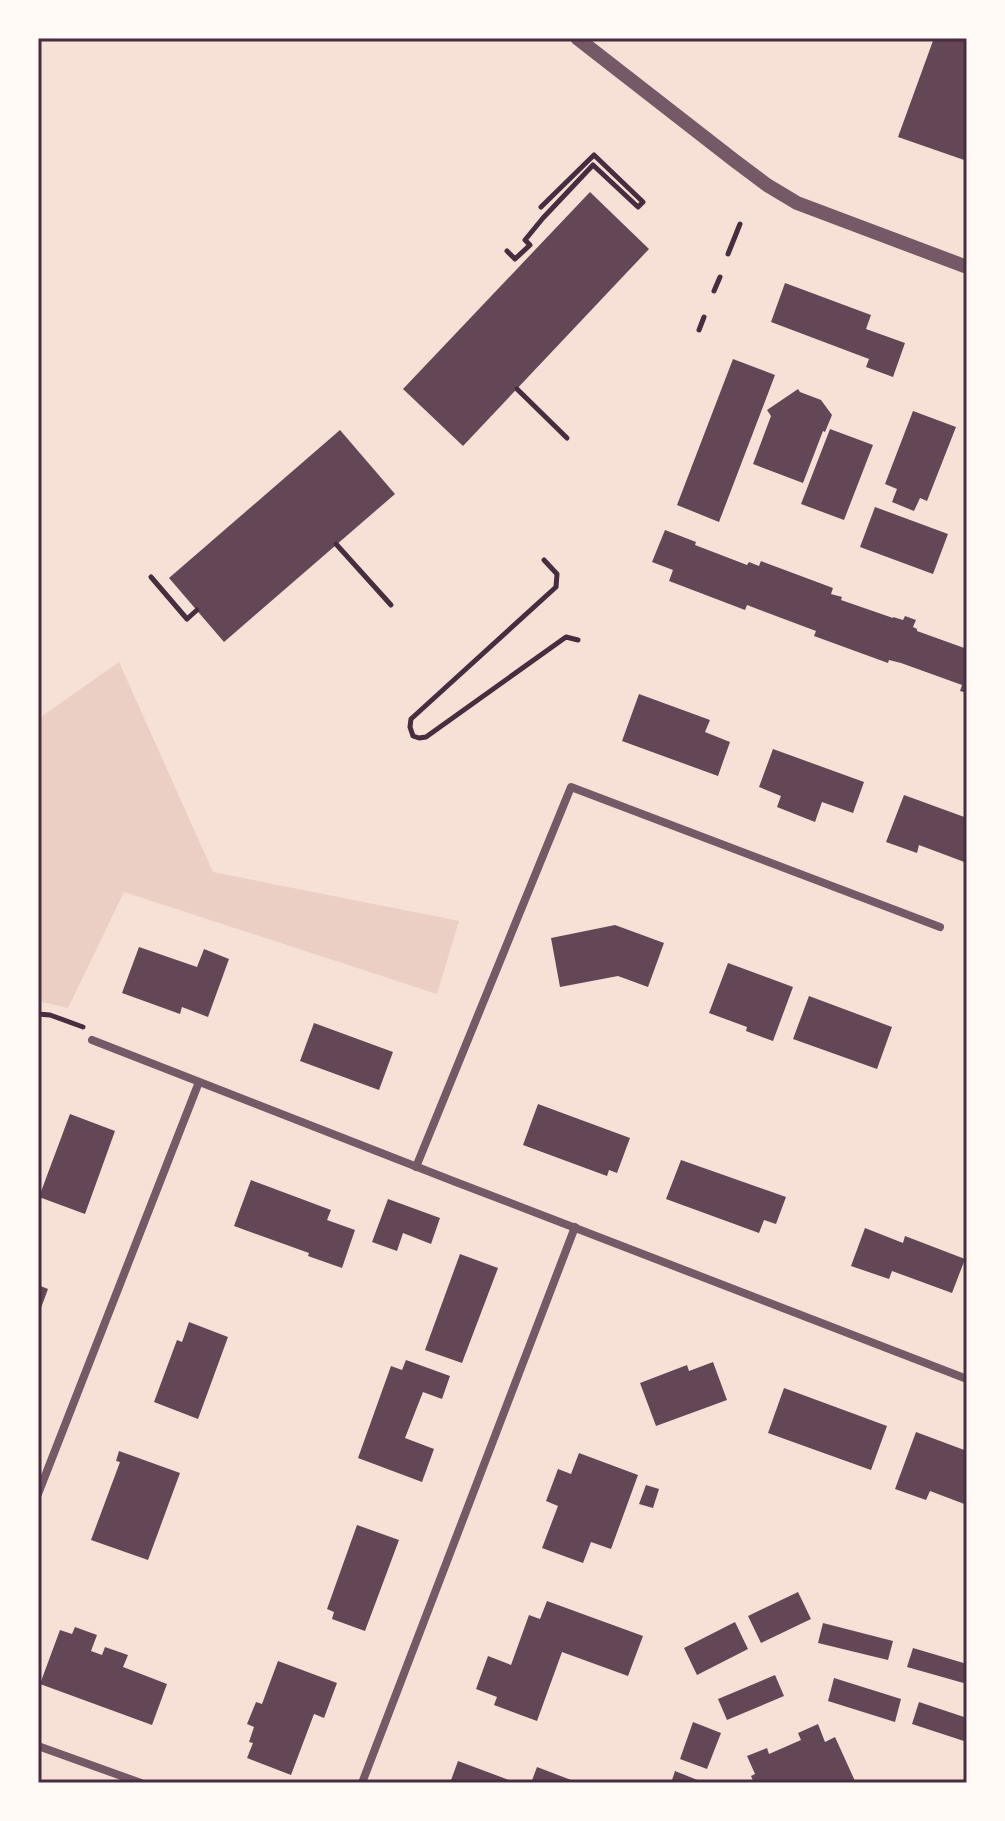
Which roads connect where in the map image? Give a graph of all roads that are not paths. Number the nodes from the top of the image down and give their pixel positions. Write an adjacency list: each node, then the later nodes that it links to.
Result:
1 (577, 38): 2 (street)
2 (967, 267)
3 (940, 927): 6 (street)
4 (92, 1040): 5 (street)
5 (199, 1082): 6 (street); 9 (street)
6 (416, 1167): 7 (street)
7 (575, 1227): 8 (street); 12 (street)
8 (967, 1379)
9 (38, 1494)
10 (38, 1746): 11 (street)
11 (141, 1783)
12 (362, 1783)

